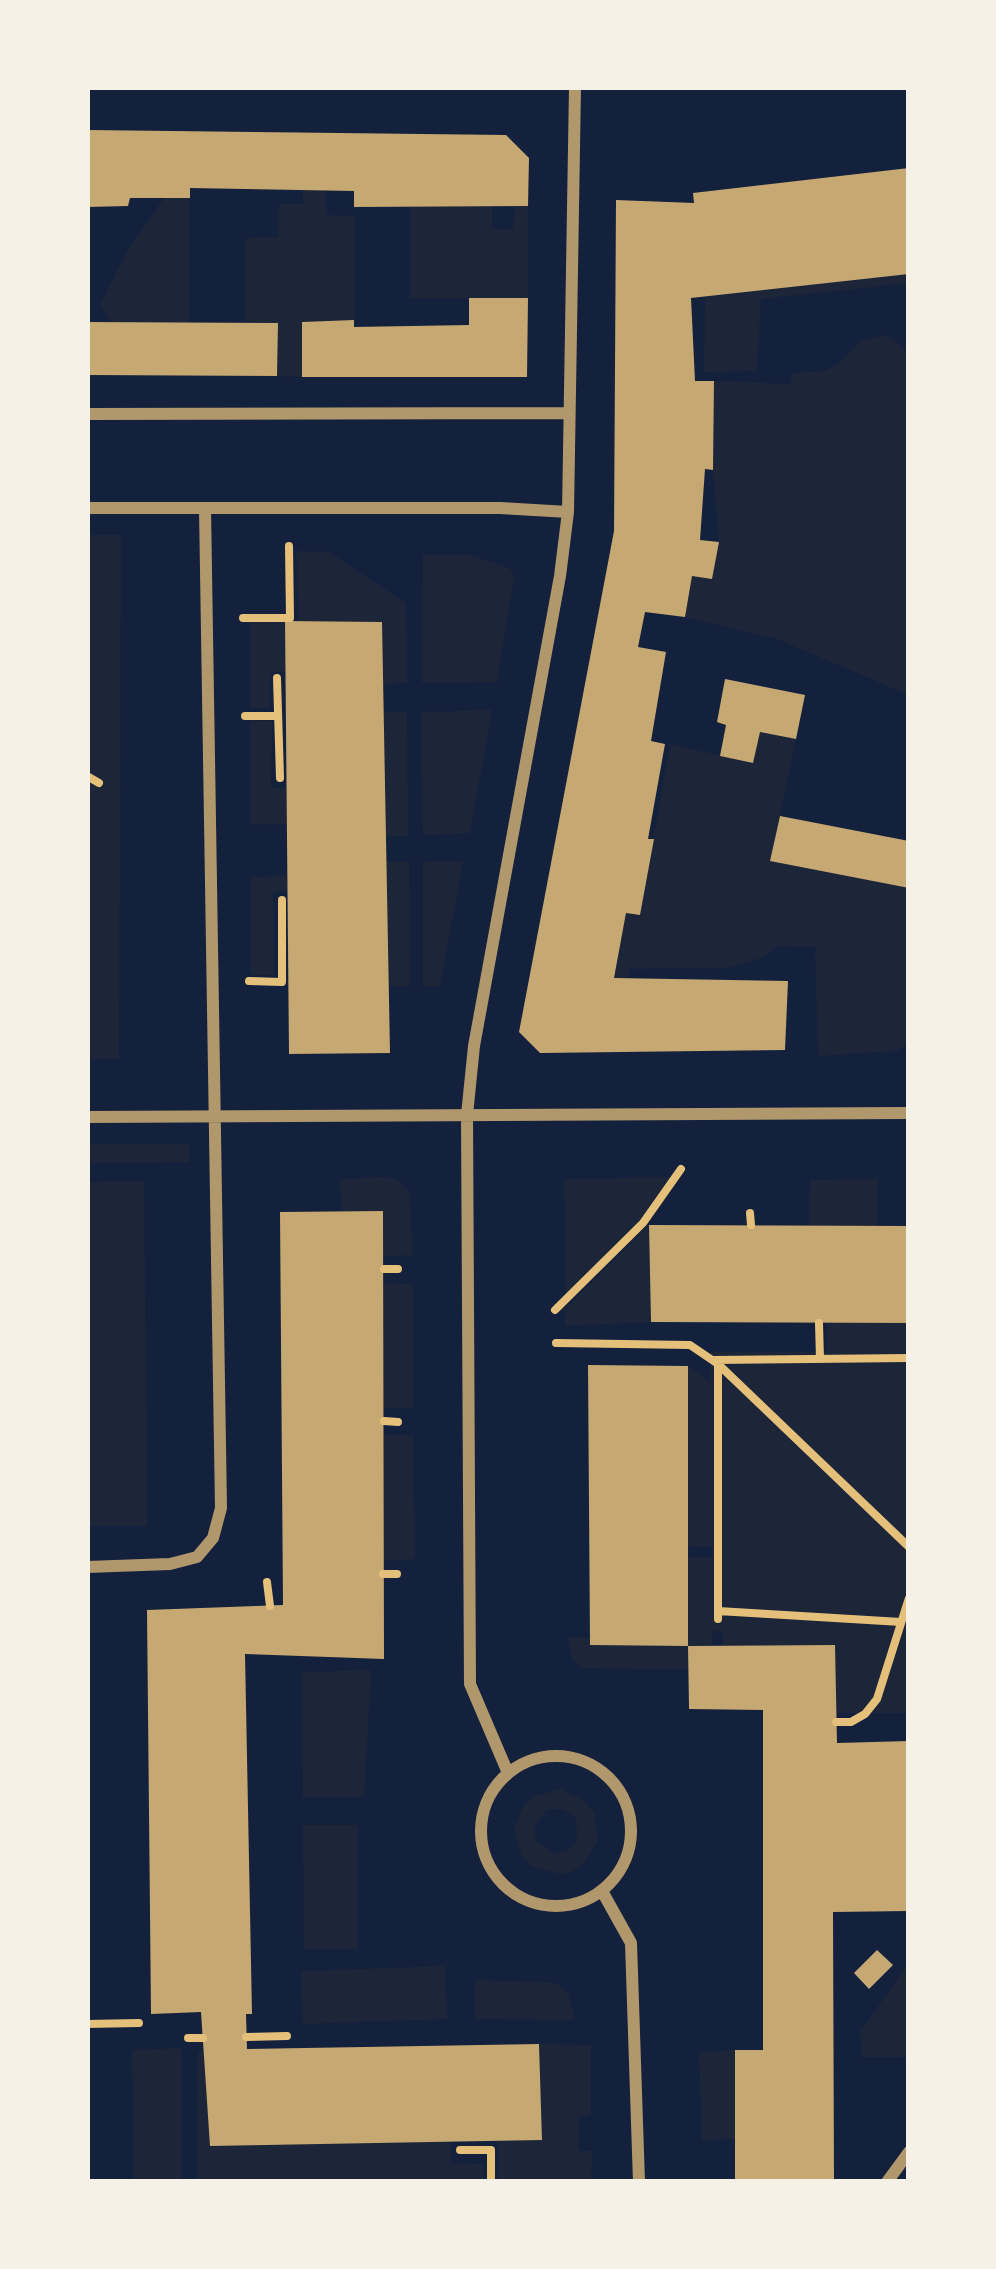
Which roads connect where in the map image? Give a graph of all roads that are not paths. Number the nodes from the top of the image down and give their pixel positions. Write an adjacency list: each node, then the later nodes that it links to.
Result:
1 (575, 87): 2 (street)
2 (568, 413): 3 (street); 6 (street)
3 (87, 414)
4 (87, 508): 5 (street)
5 (205, 508): 6 (street); 9 (street)
6 (568, 512): 8 (street)
7 (909, 1113): 8 (street)
8 (466, 1115): 9 (street); 12 (street)
9 (213, 1116): 10 (street); 11 (street)
10 (87, 1117)
11 (87, 1567)
12 (508, 1773): 13 (street); 13 (street)
13 (602, 1892): 15 (street)
14 (909, 2152): 16 (street)
15 (639, 2182)
16 (887, 2182)

